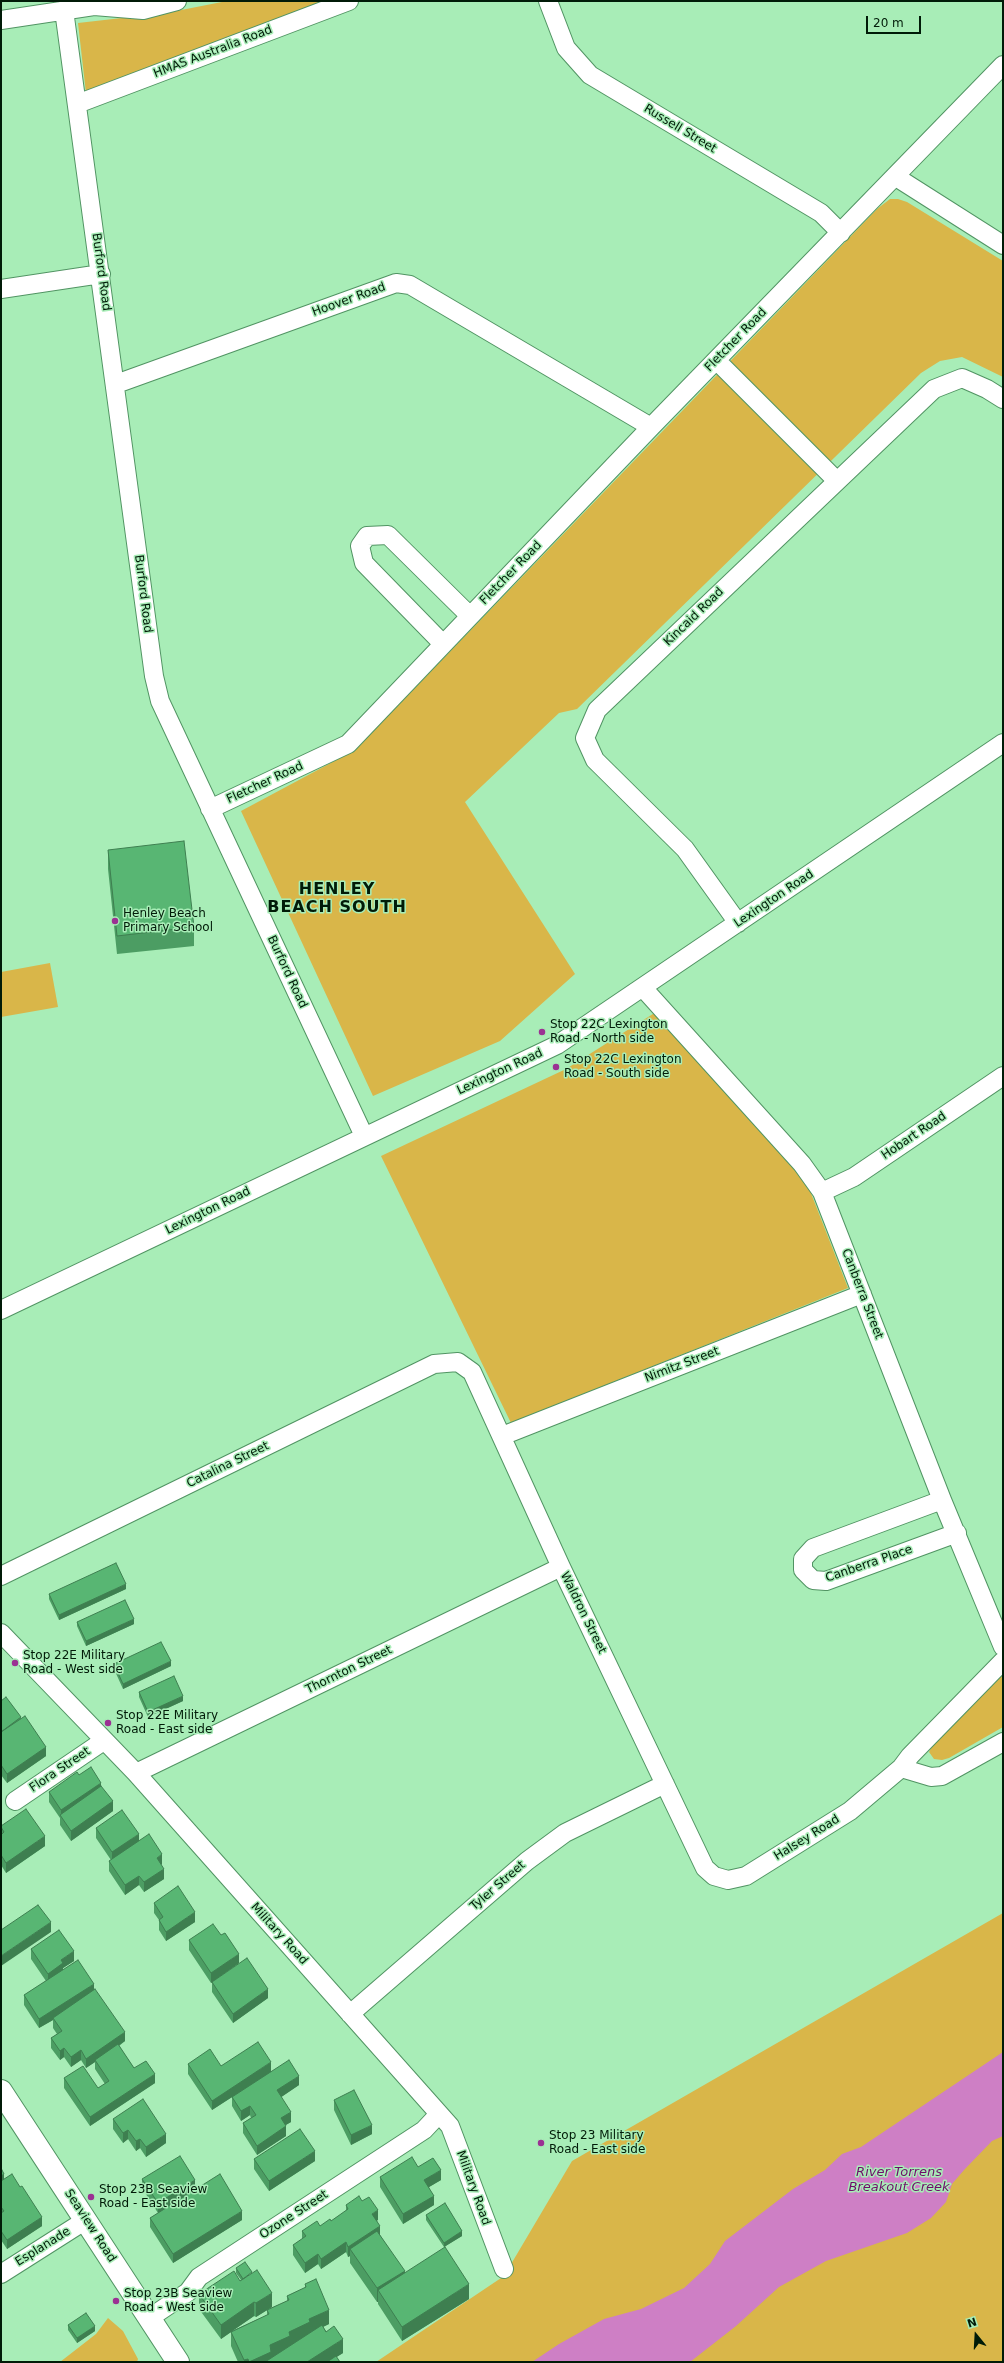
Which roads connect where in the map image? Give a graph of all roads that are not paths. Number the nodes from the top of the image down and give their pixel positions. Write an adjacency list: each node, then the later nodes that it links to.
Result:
1 (177, 1): 4 (street)
2 (349, 1): 7 (street, HMAS Australia Road)
3 (548, 1): 9 (street, Russell Street)
4 (64, 10): 5 (street); 7 (street, Burford Road)
5 (1, 20)
6 (1003, 65): 8 (street, Fletcher Road)
7 (77, 104): 11 (street, Burford Road)
8 (896, 177): 9 (street, Fletcher Road); 10 (street)
9 (841, 233): 13 (street, Fletcher Road)
10 (1003, 245)
11 (101, 274): 12 (street); 14 (street, Burford Road)
12 (1, 289)
13 (716, 360): 16 (street, Fletcher Road); 17 (street)
14 (116, 384): 16 (street, Hoover Road); 21 (street, Burford Road)
15 (1003, 398): 17 (street, Kincaid Road)
16 (651, 427): 18 (street, Fletcher Road)
17 (838, 481): 22 (street, Kincaid Road)
18 (470, 616): 19 (street, Fletcher Road); 19 (street, Fletcher Road)
19 (443, 644): 21 (street, Fletcher Road)
20 (1003, 743): 22 (street, Lexington Road)
21 (210, 809): 25 (street, Burford Road)
22 (738, 924): 23 (street, Lexington Road)
23 (644, 989): 25 (street, Lexington Road); 26 (street, Canberra Street)
24 (1003, 1076): 26 (street, Hobart Road)
25 (364, 1136): 28 (street, Lexington Road)
26 (822, 1192): 27 (street, Canberra Street)
27 (862, 1294): 30 (street, Nimitz Street); 31 (street, Canberra Street)
28 (1, 1310)
29 (458, 1362): 30 (street, Waldron Street); 34 (street, Catalina Street)
30 (502, 1436): 33 (street, Waldron Street)
31 (942, 1500): 32 (street, Canberra Street); 32 (street, Canberra Place)
32 (957, 1533): 36 (street, Canberra Street)
33 (561, 1568): 41 (street, Thornton Street); 42 (street, Waldron Street)
34 (1, 1576)
35 (1, 1633): 38 (street, Military Road)
36 (1003, 1647)
37 (1003, 1661): 40 (street, Halsey Road)
38 (101, 1738): 41 (street, Military Road); 43 (street, Flora Street)
39 (1003, 1742): 40 (street)
40 (901, 1768): 44 (street, Halsey Road)
41 (136, 1773): 45 (street, Military Road)
42 (665, 1784): 44 (street, Waldron Street); 45 (street, Tyler Street)
43 (15, 1801)
44 (705, 1868)
45 (350, 2014): 47 (street, Military Road)
46 (1, 2091): 48 (main road, Seaview Road)
47 (439, 2114): 49 (street, Military Road); 51 (street, Ozone Street)
48 (86, 2220): 50 (street, Esplanade); 51 (main road, Seaview Road)
49 (504, 2268)
50 (1, 2274)
51 (151, 2317): 52 (main road, Seaview Road)
52 (178, 2362)

